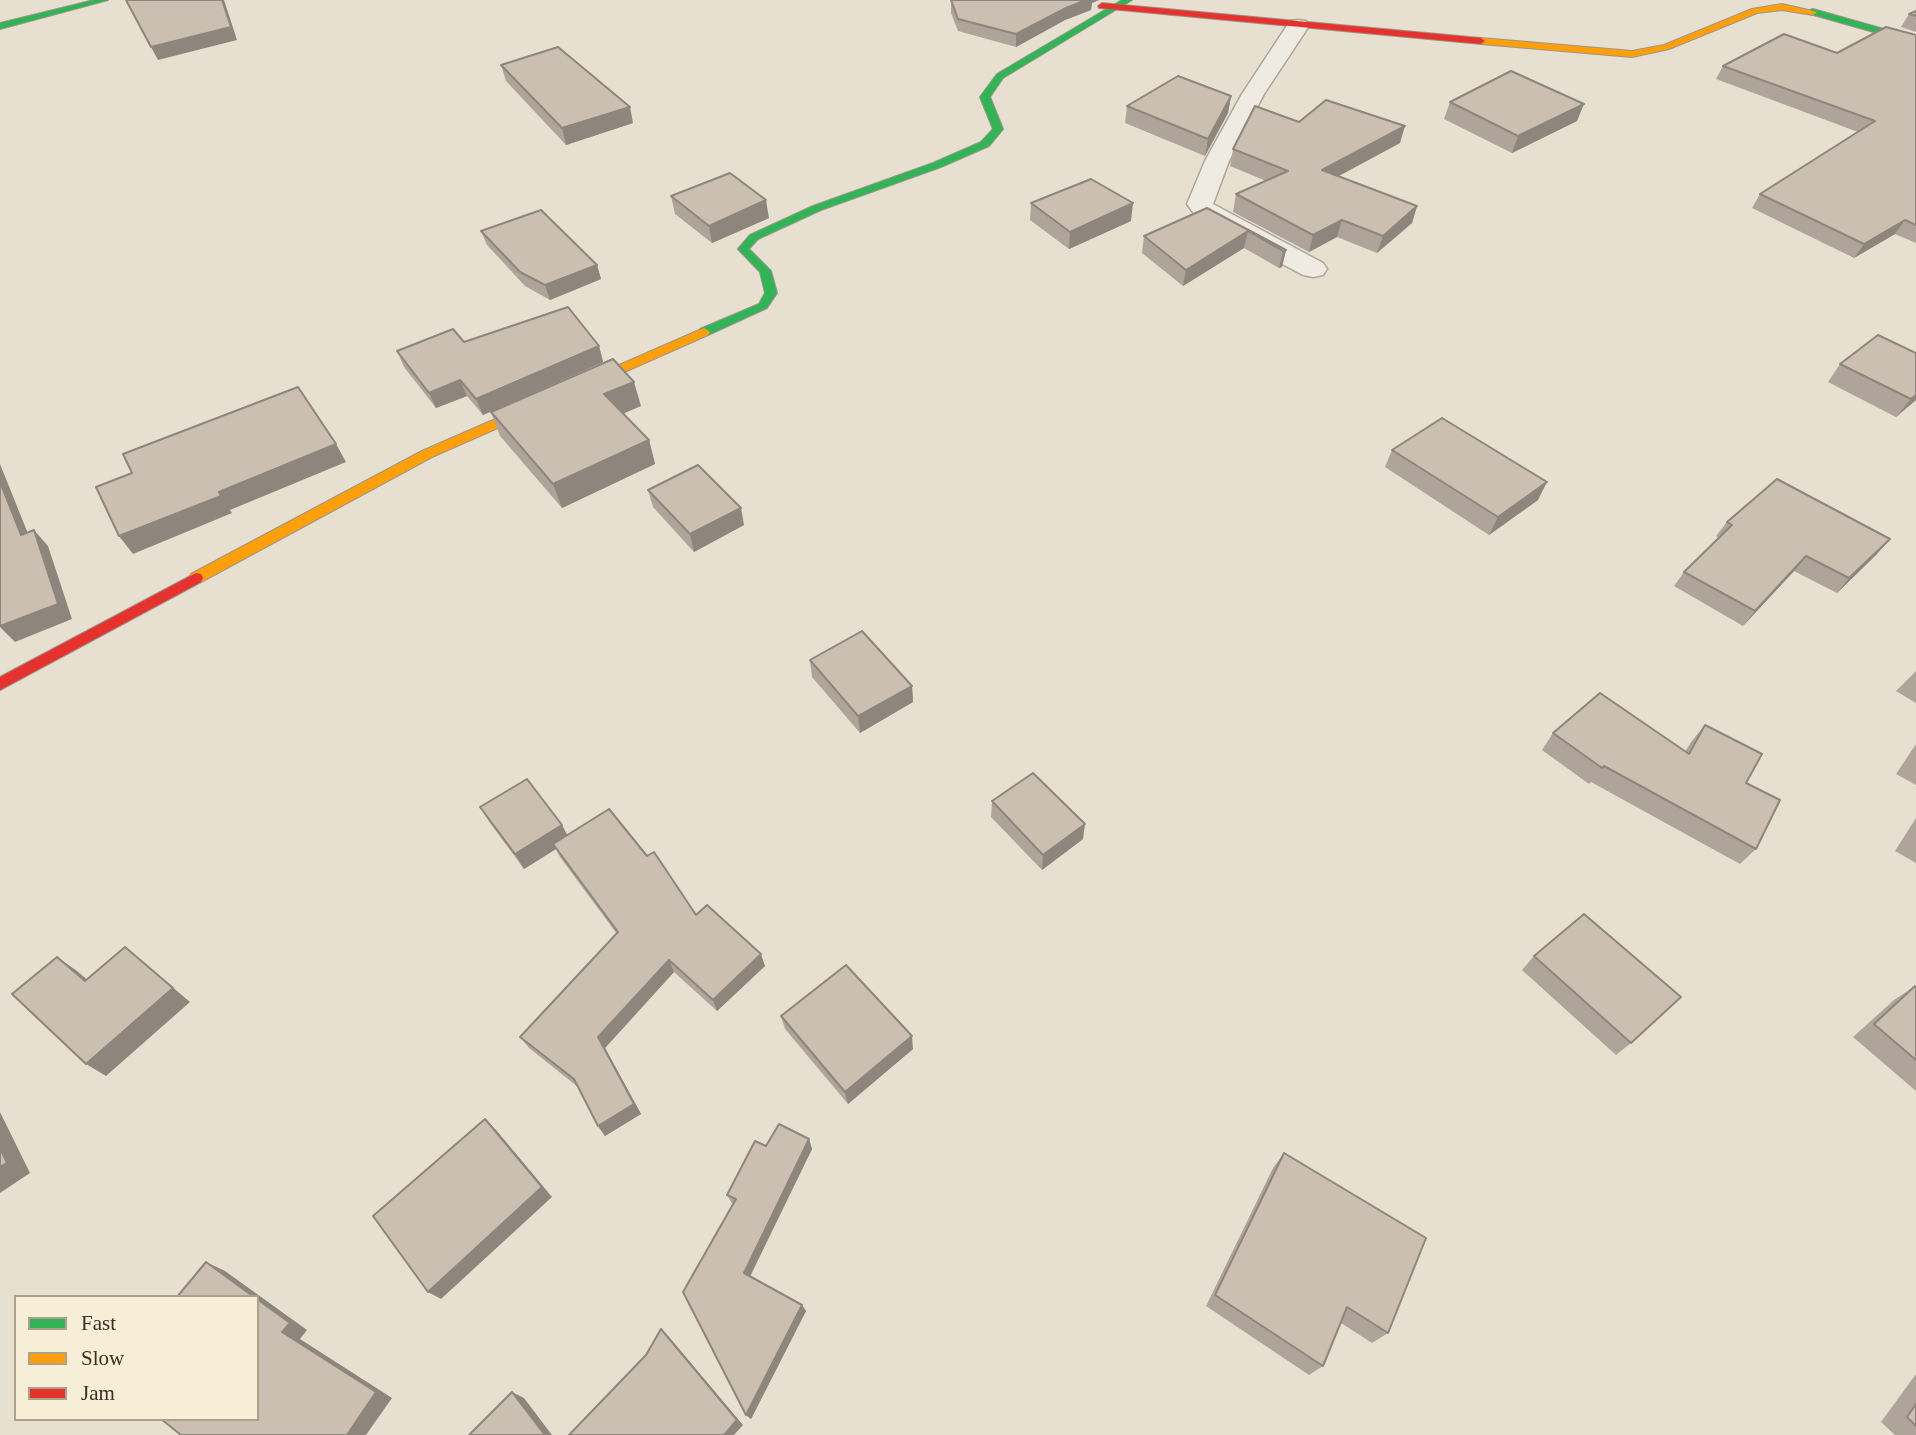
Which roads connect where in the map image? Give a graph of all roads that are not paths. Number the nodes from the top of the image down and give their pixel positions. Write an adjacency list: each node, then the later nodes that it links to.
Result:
1 (104, 0): 4 (street)
2 (1091, 3): 3 (street)
3 (1122, 5): 5 (street); 8 (street)
4 (0, 26)
5 (1298, 26): 6 (street); 7 (street)
6 (1916, 41)
7 (1313, 269)
8 (0, 684)

